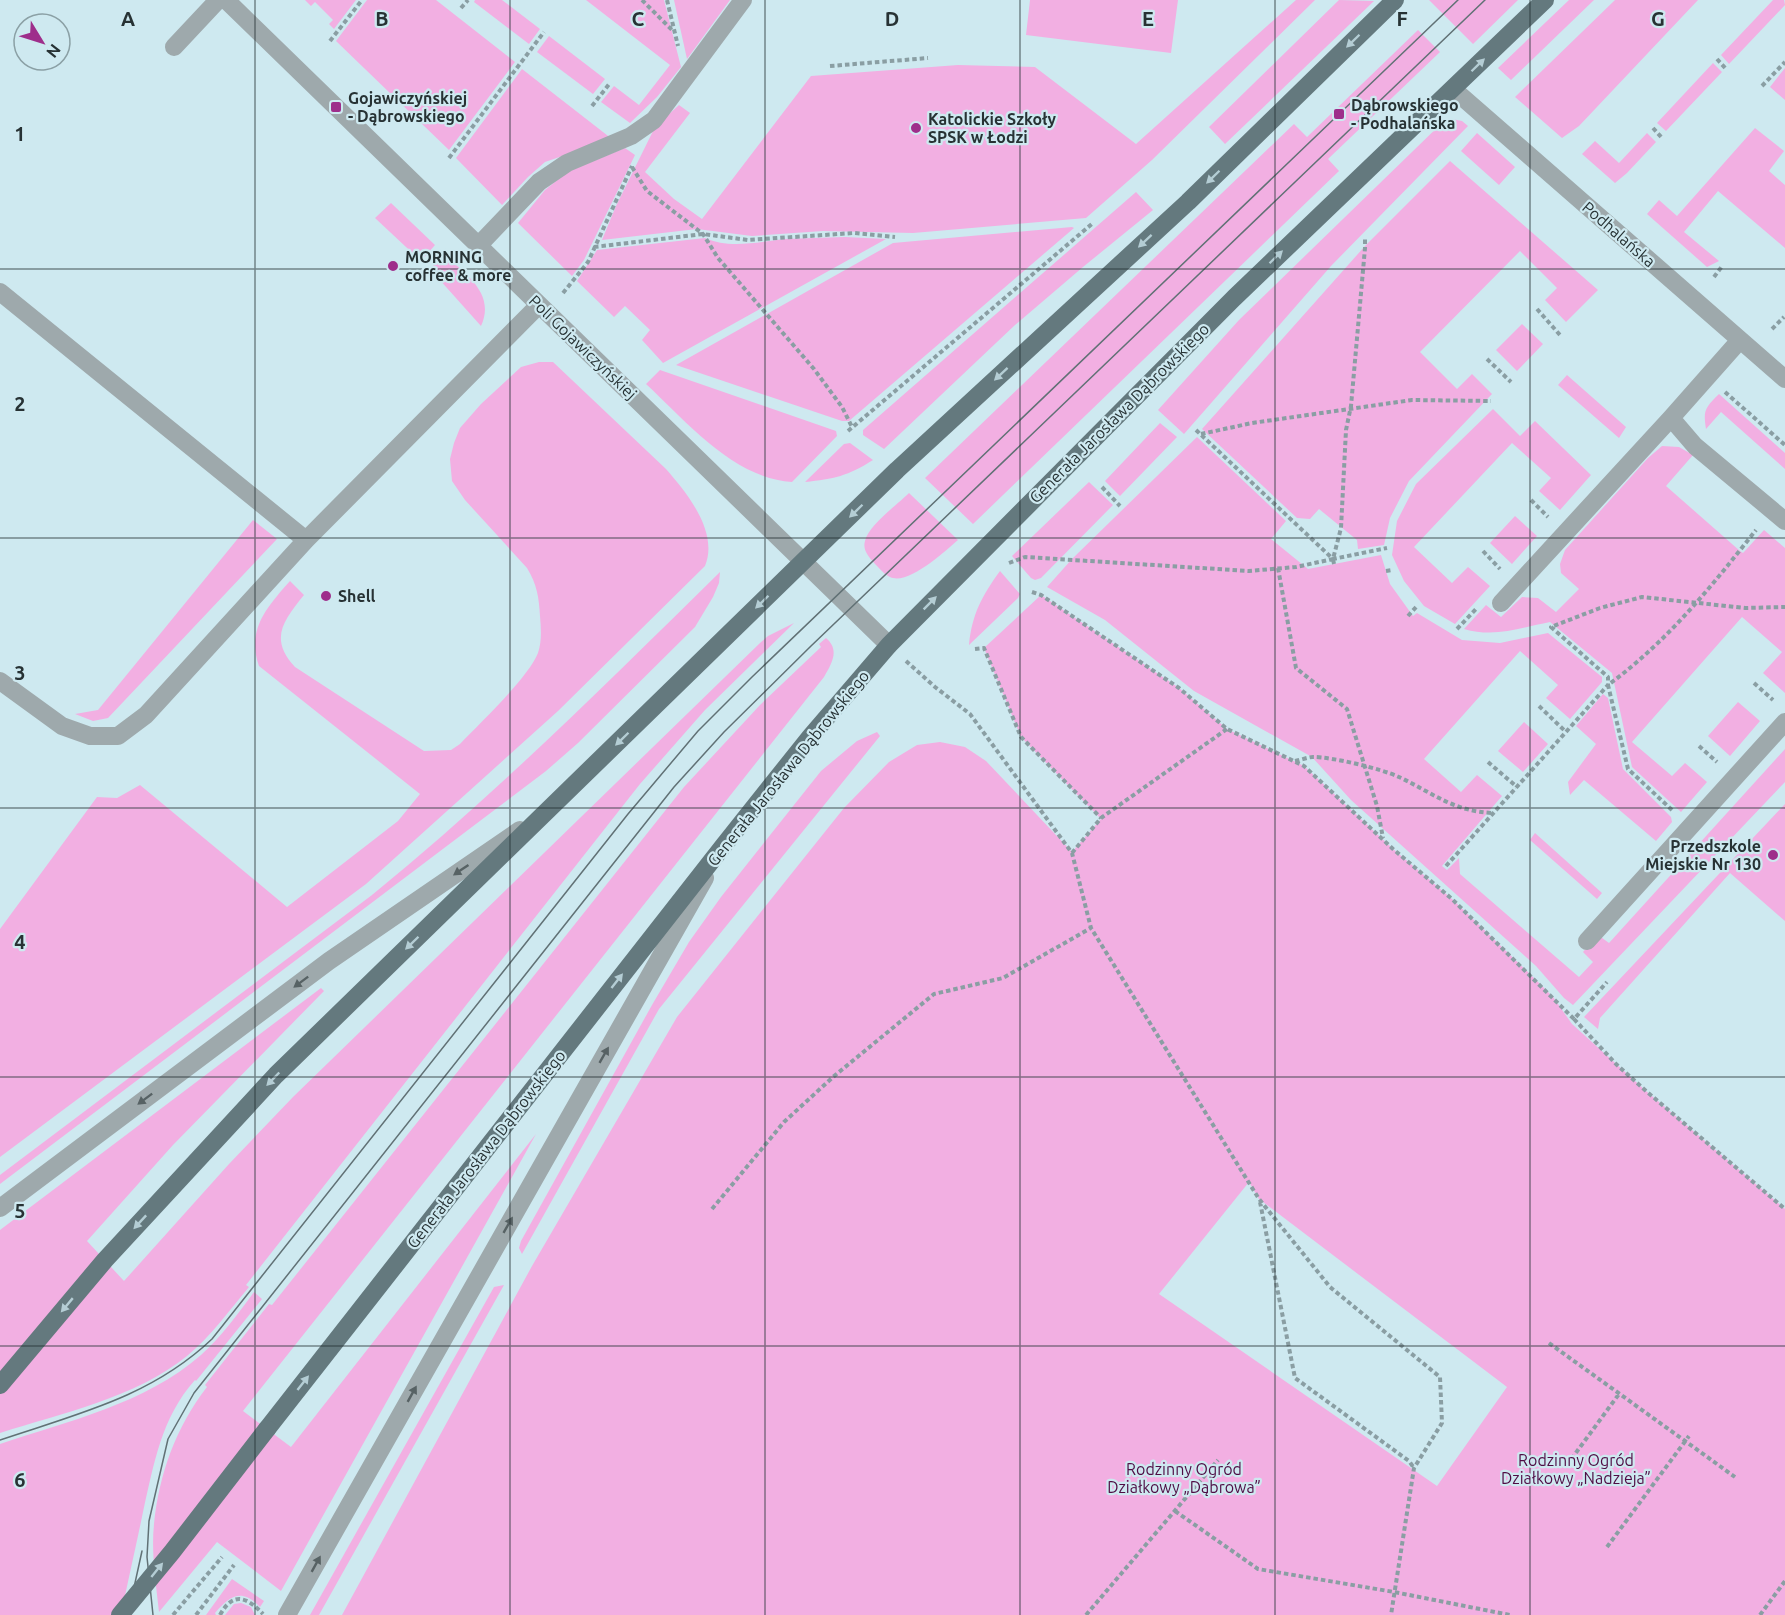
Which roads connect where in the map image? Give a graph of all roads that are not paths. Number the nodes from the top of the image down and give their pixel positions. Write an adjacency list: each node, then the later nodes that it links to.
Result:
1 (218, 0): 6 (street)
2 (226, 0): 8 (street, Poli Gojawiczyńskiej)
3 (743, 0): 8 (street)
4 (1545, 0): 7 (main road, Generała Jarosława Dąbrowskiego, one-way to 4)
5 (1389, 2): 16 (main road, one-way to 16)
6 (174, 47)
7 (1453, 90): 11 (street, Podhalańska); 18 (main road, Generała Jarosława Dąbrowskiego, one-way to 7)
8 (478, 246): 10 (street, Poli Gojawiczyńskiej)
9 (0, 292): 15 (street)
10 (539, 305): 15 (street); 16 (street, Poli Gojawiczyńskiej)
11 (1740, 340): 12 (street, Podhalańska); 13 (street)
12 (1785, 379)
13 (1671, 418): 14 (street); 17 (street)
14 (1785, 522)
15 (306, 540): 19 (street)
16 (804, 561): 18 (street, Poli Gojawiczyńskiej); 21 (main road, one-way to 21)
17 (1501, 603)
18 (889, 645): 22 (main road, Generała Jarosława Dąbrowskiego)
19 (0, 681)
20 (1782, 714): 23 (street)
21 (544, 814): 24 (street, one-way to 24); 25 (main road, one-way to 25)
22 (724, 845): 26 (main road, Generała Jarosława Dąbrowskiego, one-way to 22, bridge); 27 (street, one-way to 22)
23 (1587, 941)
24 (0, 1209)
25 (0, 1385)
26 (120, 1615)
27 (287, 1615)

